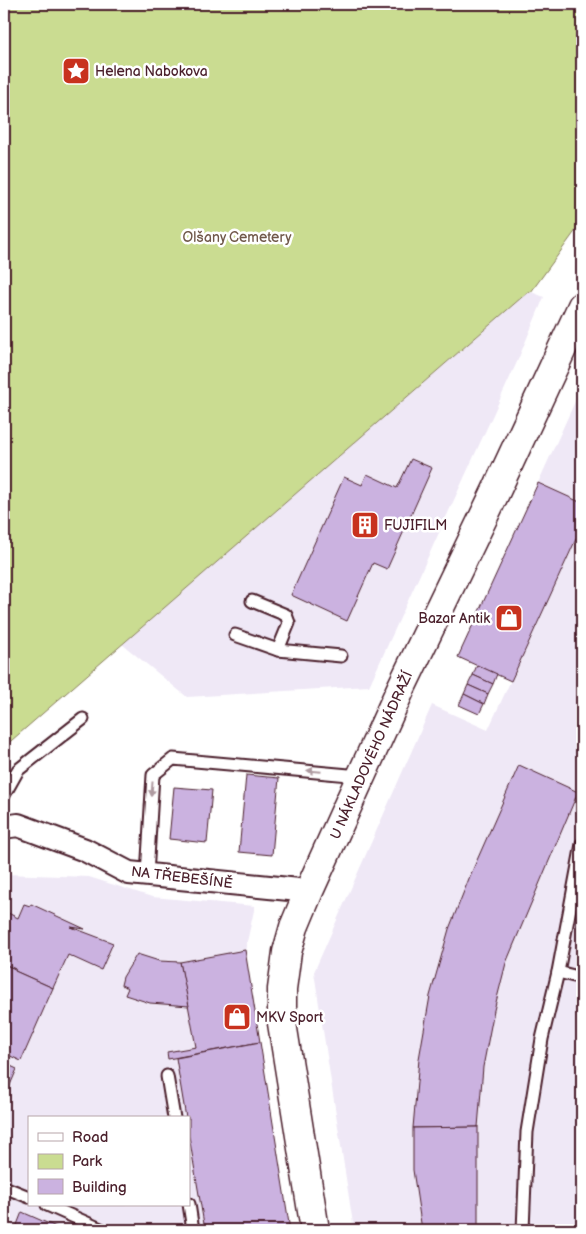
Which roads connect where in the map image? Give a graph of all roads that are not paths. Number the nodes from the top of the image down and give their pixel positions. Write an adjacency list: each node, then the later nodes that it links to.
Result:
1 (582, 306): 7 (street, U NÁKLADOVÉHO NÁDRAŽÍ)
2 (252, 601): 4 (lane)
3 (235, 635): 4 (lane)
4 (278, 650): 5 (lane)
5 (341, 656)
6 (83, 719): 8 (lane)
7 (362, 776): 11 (lane, one-way to 11); 12 (street, U NÁKLADOVÉHO NÁDRAŽÍ)
8 (4, 795)
9 (4, 827): 11 (street, NA TŘEBEŠÍNĚ)
10 (582, 844): 13 (lane)
11 (147, 875): 12 (street, NA TŘEBEŠÍNĚ)
12 (309, 892): 23 (street, U NÁKLADOVÉHO NÁDRAŽÍ)
13 (558, 972): 14 (lane); 24 (lane)
14 (582, 978)
15 (167, 1076): 16 (lane)
16 (174, 1116)
17 (4, 1187): 18 (lane)
18 (28, 1197)
19 (48, 1206): 21 (lane)
20 (189, 1206): 22 (lane)
21 (103, 1230)
22 (193, 1230)
23 (315, 1230)
24 (523, 1230)

